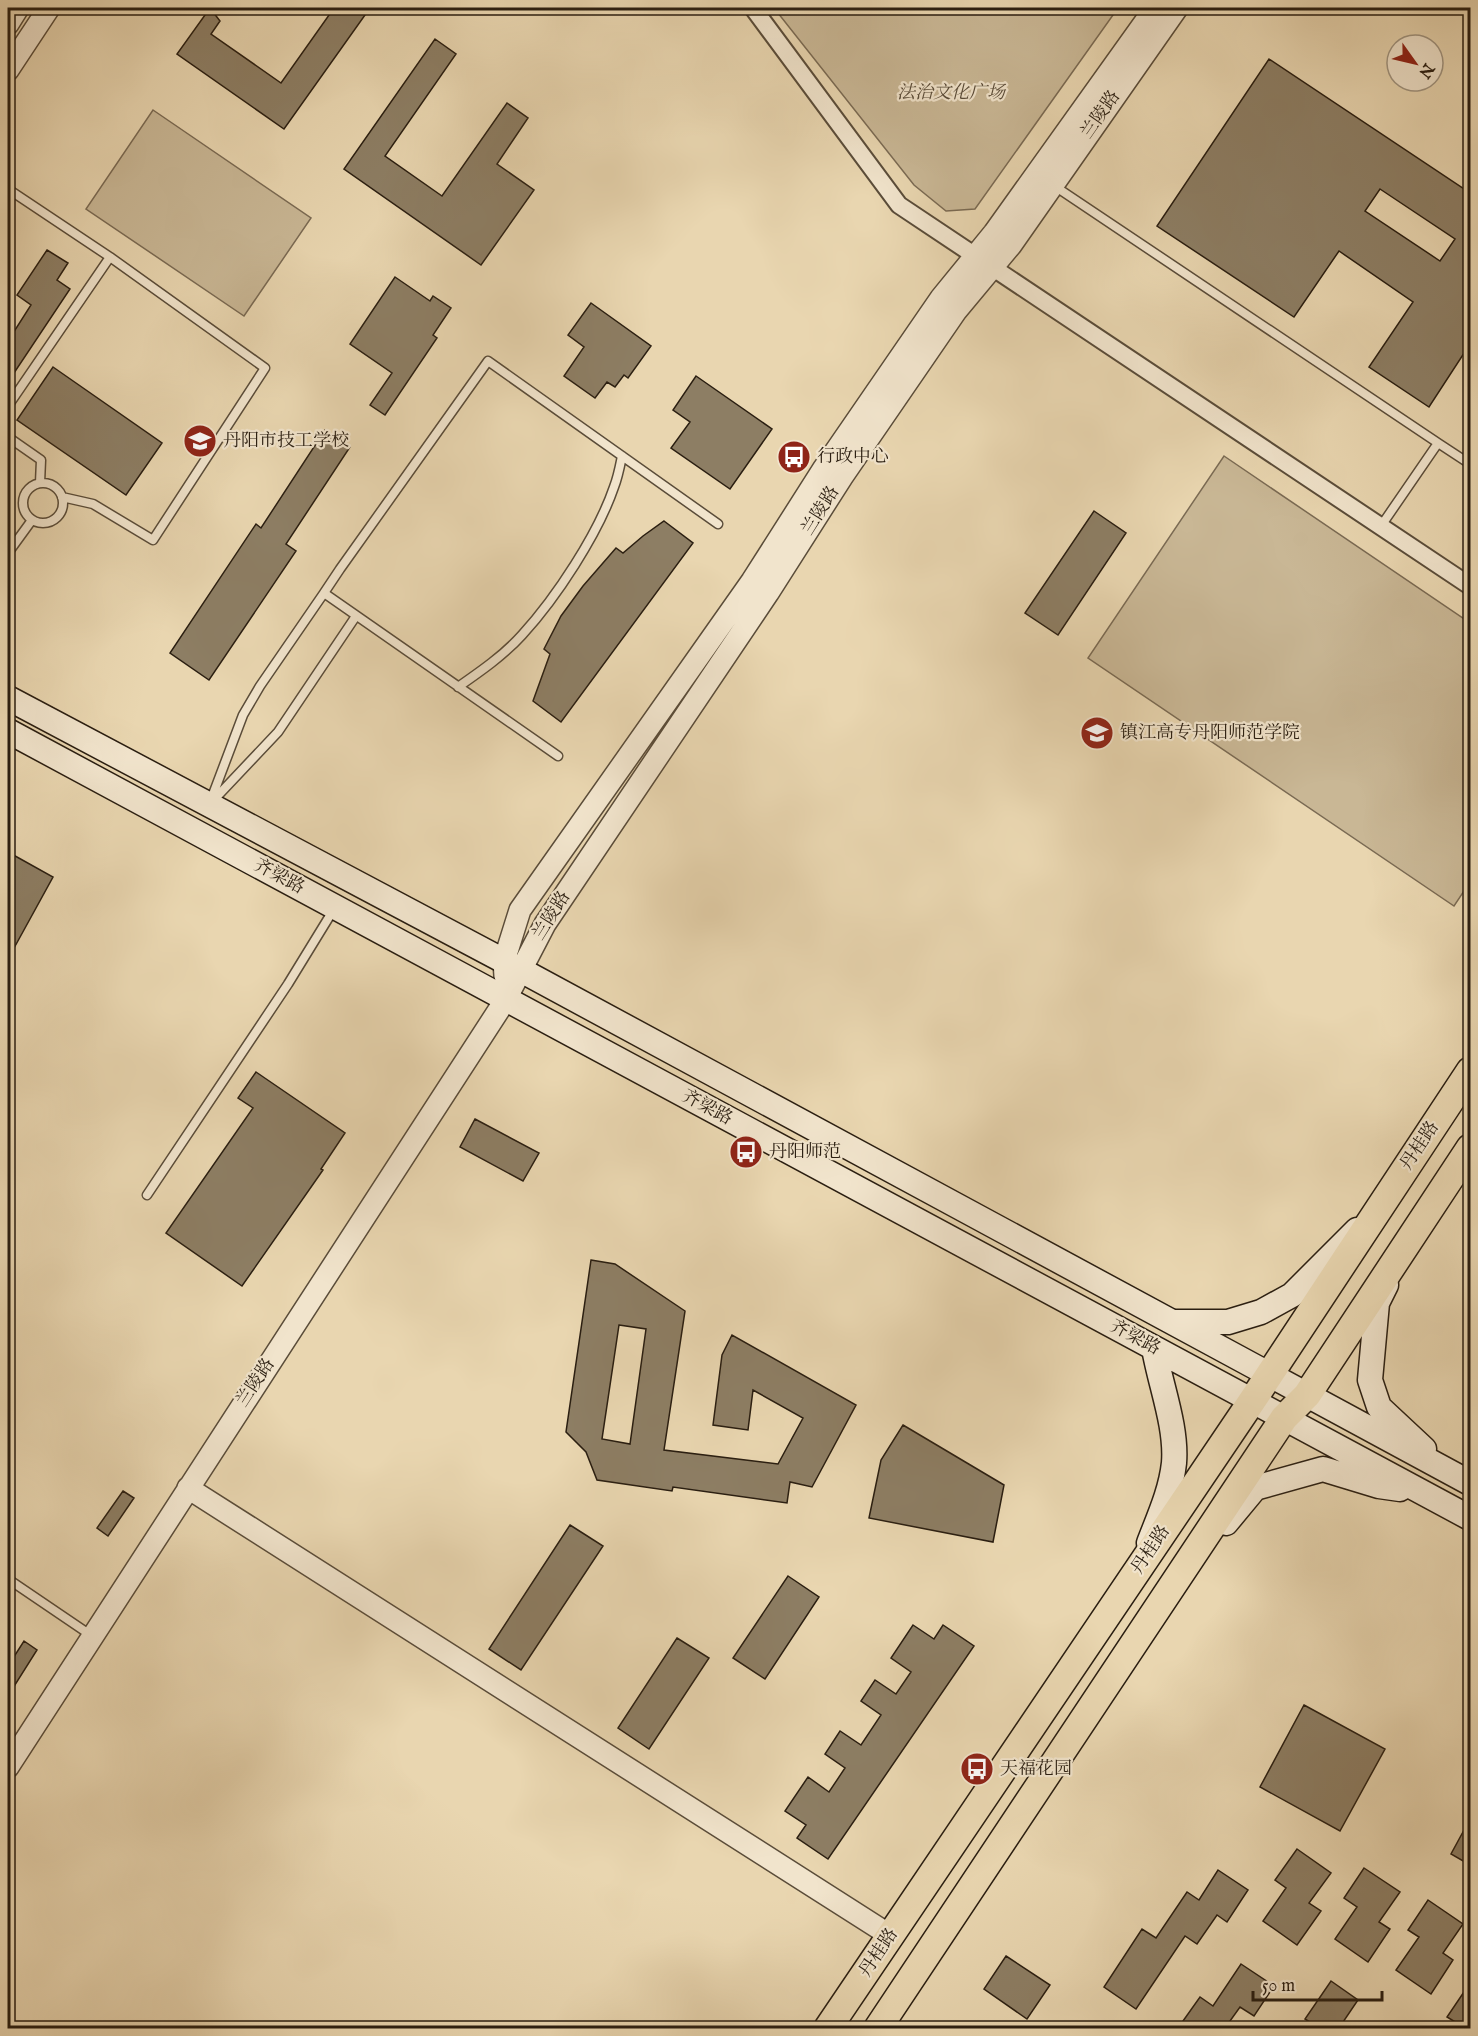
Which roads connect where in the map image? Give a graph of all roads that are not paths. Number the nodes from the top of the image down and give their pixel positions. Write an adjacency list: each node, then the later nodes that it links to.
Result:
1 (18, 8): 6 (street)
2 (49, 8): 7 (street)
3 (753, 8): 11 (street)
4 (1155, 8): 11 (street, 兰陵路)
5 (1177, 8): 8 (street, 兰陵路)
6 (8, 24)
7 (8, 70)
8 (1053, 185): 11 (street, 兰陵路); 14 (lane)
9 (8, 189): 10 (lane)
10 (111, 257): 12 (lane); 18 (lane)
11 (984, 261): 21 (street); 32 (street, 兰陵路); 32 (street, 兰陵路)
12 (8, 406)
13 (8, 437): 17 (lane)
14 (1438, 443): 16 (lane); 21 (lane)
15 (622, 456): 20 (lane); 24 (lane); 26 (lane)
16 (1470, 464)
17 (40, 483): 18 (lane); 19 (lane)
18 (62, 497): 19 (lane)
19 (32, 520): 22 (lane)
20 (718, 524)
21 (1381, 526): 23 (street)
22 (8, 553)
23 (1470, 586)
24 (324, 593): 25 (lane); 30 (lane)
25 (356, 616): 26 (lane); 30 (lane)
26 (458, 687): 29 (lane)
27 (8, 698): 30 (main road, 齐梁路)
28 (8, 731): 31 (main road, 齐梁路)
29 (558, 756)
30 (209, 805): 32 (main road, 齐梁路)
31 (335, 907): 33 (main road, 齐梁路); 36 (lane)
32 (512, 967): 33 (street, 兰陵路); 39 (main road, 齐梁路)
33 (506, 999): 40 (main road, 齐梁路); 47 (street, 兰陵路)
34 (1470, 1071): 37 (main road, 丹桂路)
35 (1470, 1148): 38 (main road, 丹桂路)
36 (147, 1195)
37 (1376, 1212): 39 (main road); 41 (main road, 丹桂路)
38 (1404, 1248): 42 (main road, 丹桂路); 45 (main road)
39 (1173, 1322): 41 (main road, 齐梁路)
40 (1154, 1348): 43 (main road, 齐梁路); 50 (main road)
41 (1269, 1374): 42 (main road, 齐梁路); 43 (main road, 丹桂路)
42 (1307, 1395): 44 (main road, 丹桂路); 45 (main road, 齐梁路)
43 (1252, 1401): 44 (main road, 齐梁路); 50 (main road, 丹桂路)
44 (1284, 1418): 48 (main road, 齐梁路); 52 (main road, 丹桂路)
45 (1445, 1470): 46 (main road, 齐梁路)
46 (1470, 1483)
47 (188, 1488): 53 (street, 兰陵路); 55 (street)
48 (1424, 1493): 49 (main road, 齐梁路); 52 (main road)
49 (1470, 1518)
50 (1139, 1568): 55 (main road, 丹桂路)
51 (8, 1579): 53 (lane)
52 (1172, 1587): 57 (main road, 丹桂路)
53 (92, 1636): 54 (street, 兰陵路)
54 (8, 1767)
55 (891, 1936): 56 (main road, 丹桂路)
56 (828, 2028)
57 (878, 2028)

